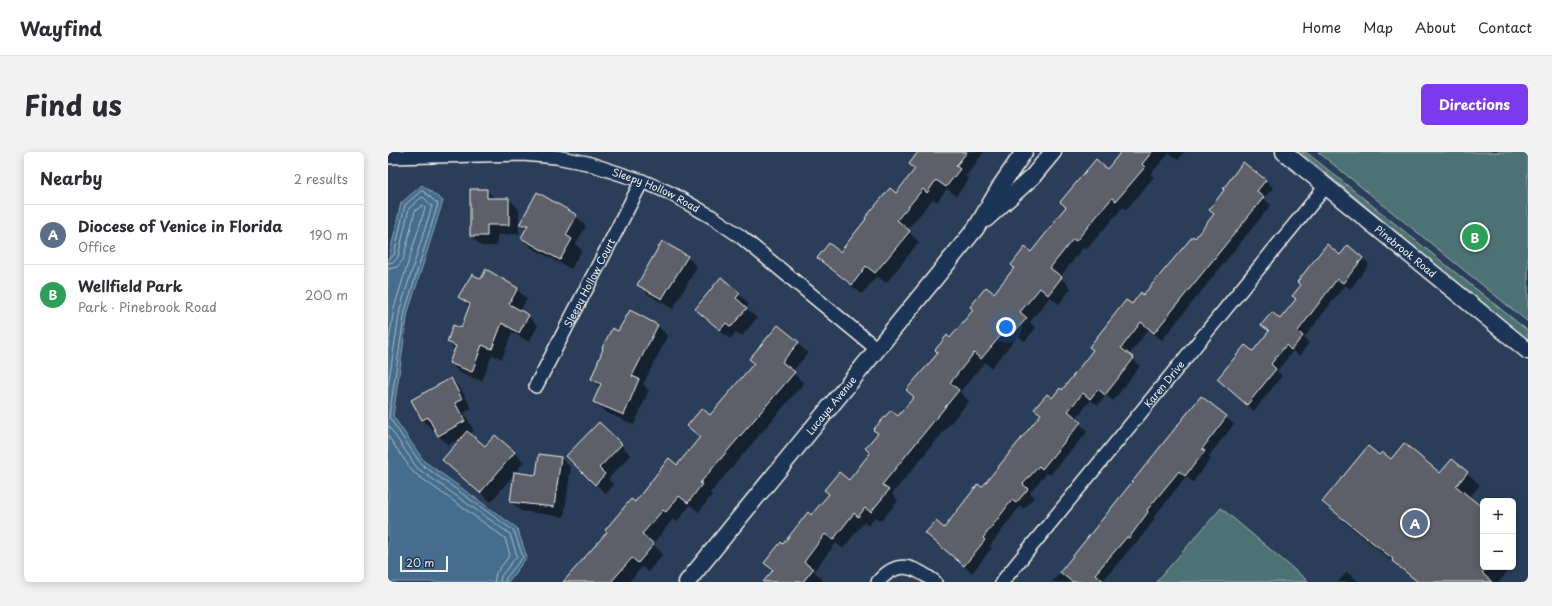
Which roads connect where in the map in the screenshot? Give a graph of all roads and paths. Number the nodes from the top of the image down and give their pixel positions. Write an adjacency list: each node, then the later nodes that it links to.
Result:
1 (1024, 152): 7 (street, Lucaya Avenue)
2 (1053, 152): 7 (street, Lucaya Avenue)
3 (1284, 152): 6 (street, Pinebrook Road)
4 (388, 157): 5 (street, Sleepy Hollow Road)
5 (642, 181): 8 (street, Sleepy Hollow Road); 10 (street, Sleepy Hollow Court)
6 (1326, 186): 9 (street, Pinebrook Road); 14 (street, Karen Drive)
7 (976, 228): 8 (street, Lucaya Avenue)
8 (877, 349): 11 (street, Lucaya Avenue)
9 (1528, 351)
10 (536, 386)
11 (687, 582)
12 (878, 582): 13 (street)
13 (935, 582)
14 (1002, 582)

